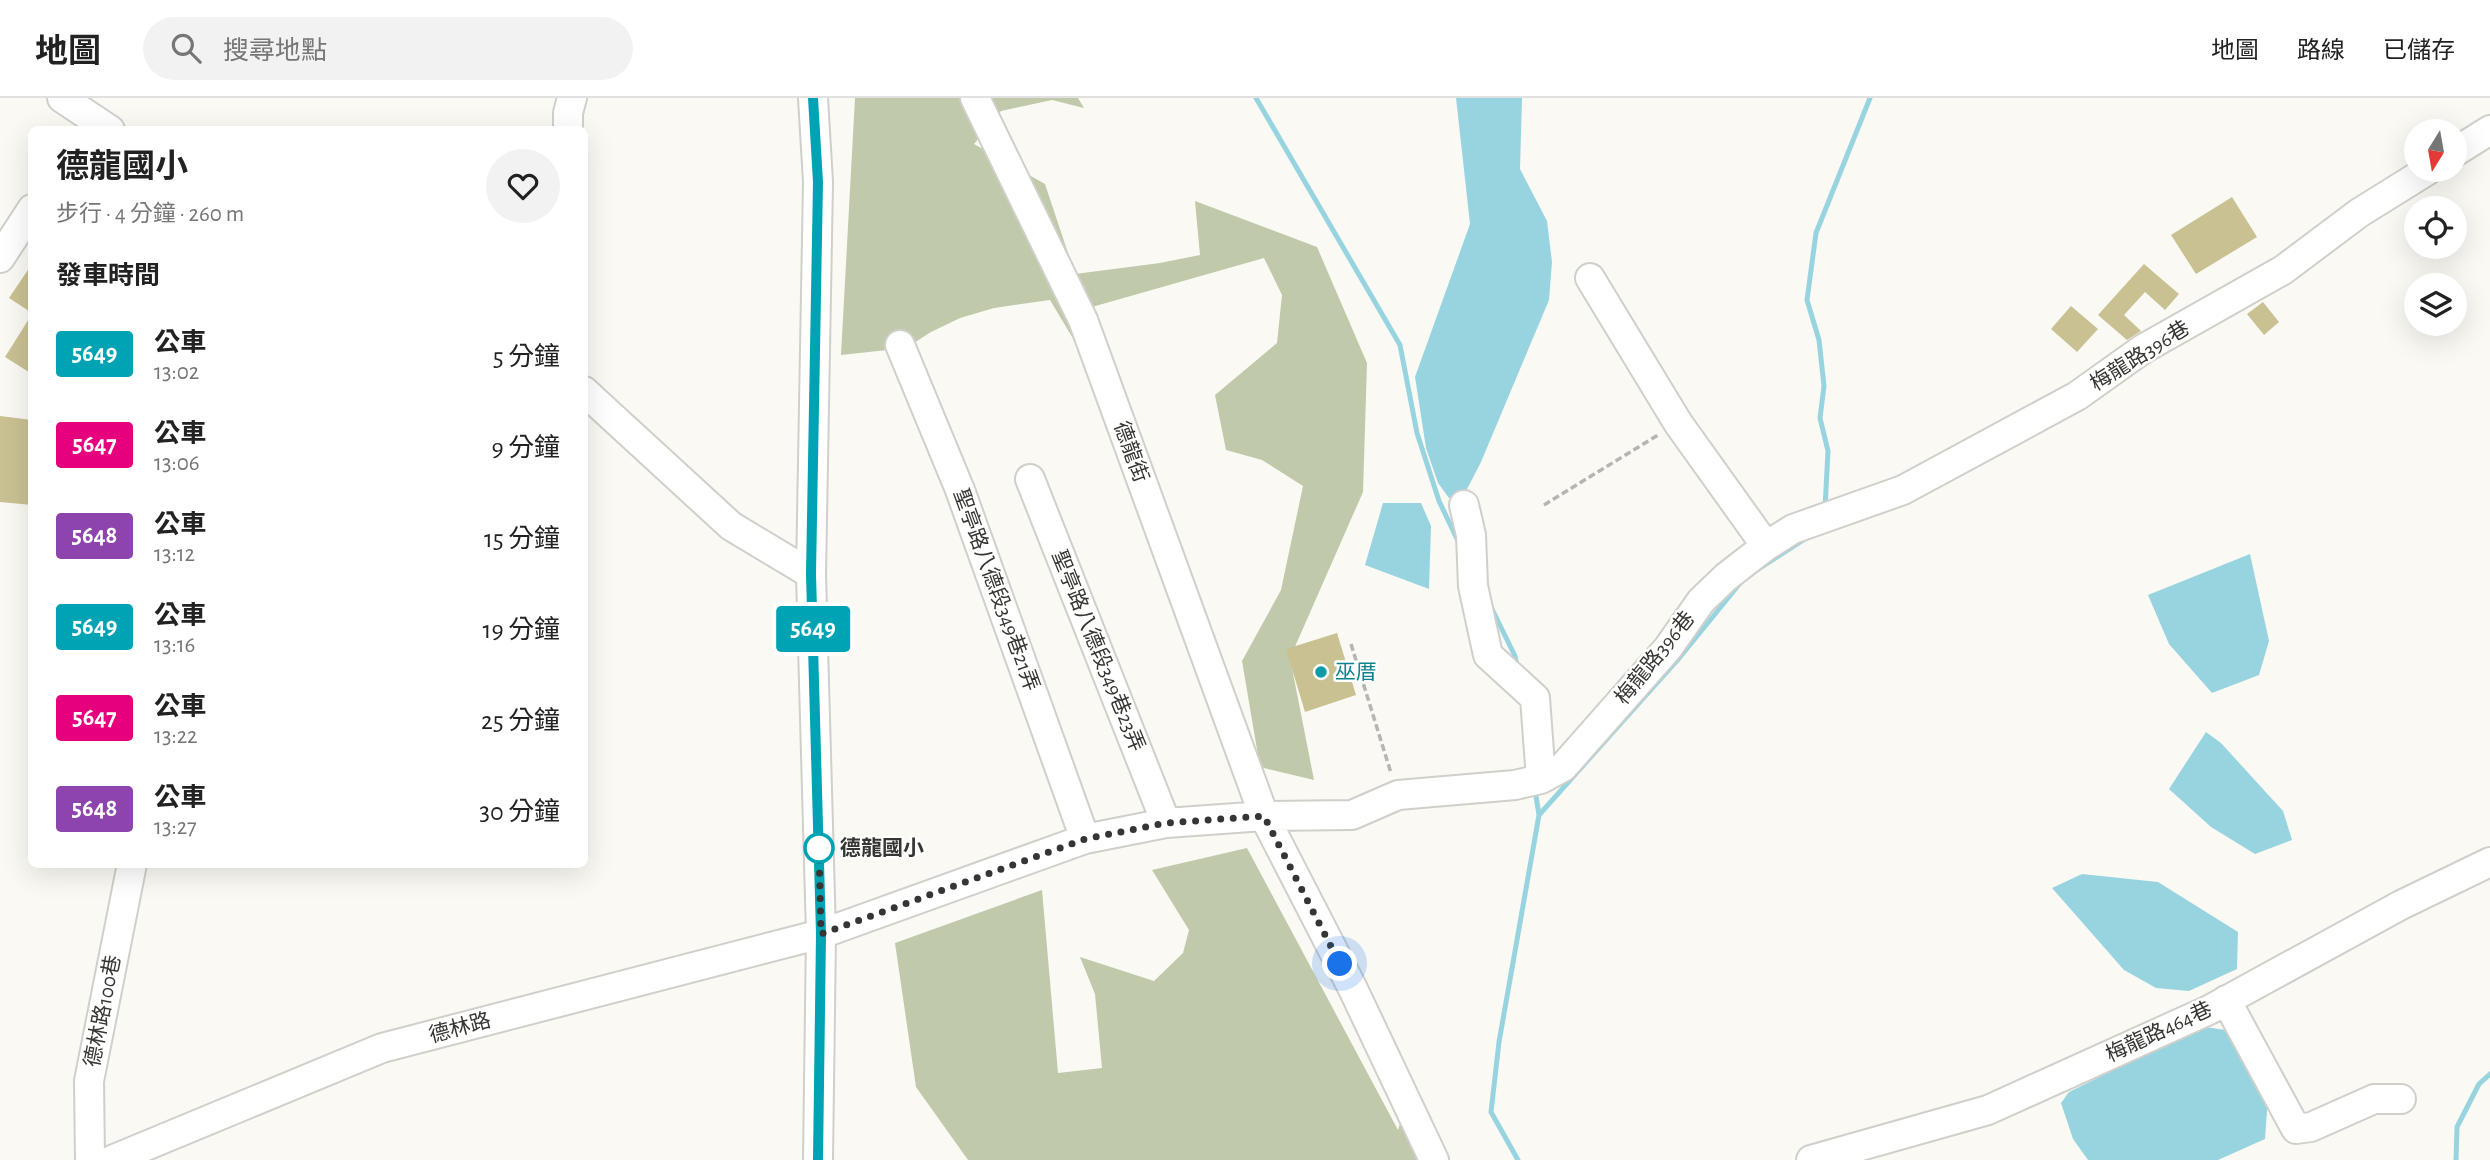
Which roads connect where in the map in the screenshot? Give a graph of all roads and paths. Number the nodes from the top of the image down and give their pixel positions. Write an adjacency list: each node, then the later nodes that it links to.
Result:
1 (62, 98): 5 (street)
2 (572, 98): 6 (street)
3 (813, 98): 20 (street)
4 (975, 98): 24 (street, 德龍街)
5 (96, 118)
6 (568, 126)
7 (2490, 130): 8 (street)
8 (2468, 144)
9 (2409, 182): 19 (street, 梅龍路396巷)
10 (28, 215): 11 (street)
11 (0, 258)
12 (1590, 278): 15 (street)
13 (900, 345): 26 (street, 聖亭路八德段349巷21弄)
14 (588, 395): 20 (street)
15 (1678, 423): 18 (path); 19 (street)
16 (1030, 479): 25 (street, 聖亭路八德段349巷23弄)
17 (1464, 505): 22 (street)
18 (1545, 505)
19 (1766, 547): 22 (street, 梅龍路396巷)
20 (811, 574): 29 (street)
21 (1351, 644): 23 (path)
22 (1528, 782): 23 (street, 梅龍路396巷)
23 (1398, 795): 24 (street, 梅龍路396巷)
24 (1264, 816): 25 (street, 梅龍路396巷); 35 (street, 德龍街)
25 (1166, 823): 26 (street, 梅龍路396巷)
26 (1085, 839): 29 (street, 德林路)
27 (2490, 862): 30 (street, 梅龍路464巷)
28 (131, 868): 32 (street, 德林路100巷)
29 (821, 934): 33 (street, 德林路); 34 (street)
30 (2226, 1000): 31 (street); 36 (street, 梅龍路464巷)
31 (2401, 1099)
32 (90, 1160)
33 (112, 1160)
34 (818, 1160)
35 (1434, 1160)
36 (1811, 1160)

